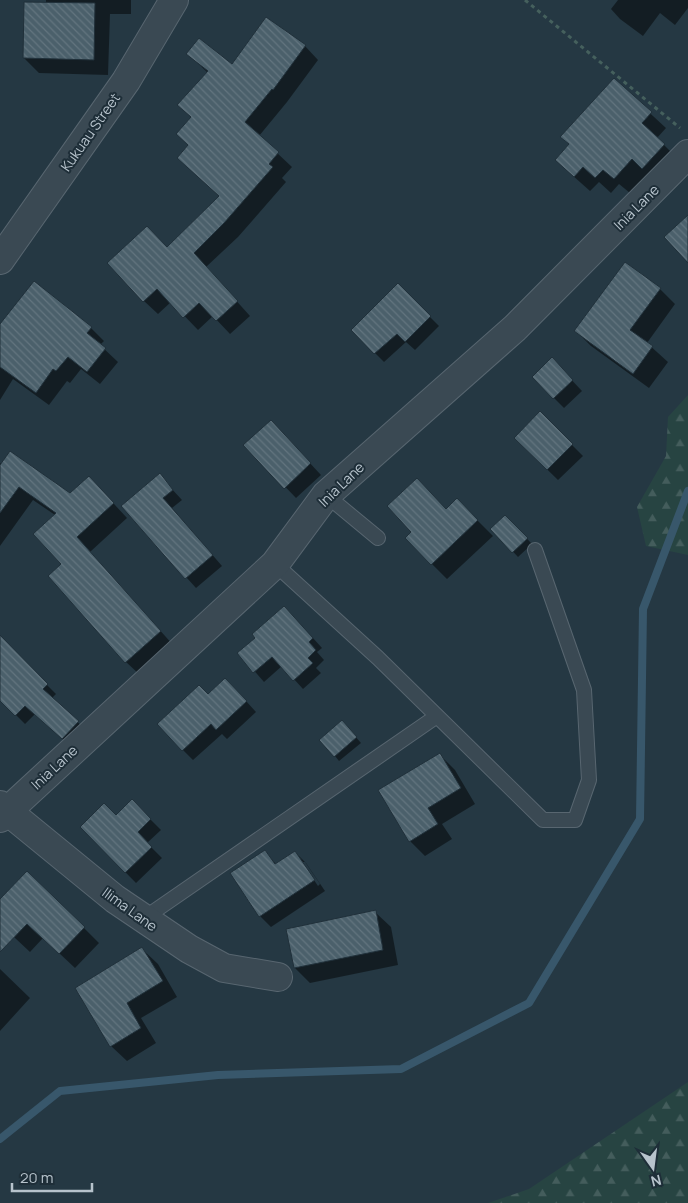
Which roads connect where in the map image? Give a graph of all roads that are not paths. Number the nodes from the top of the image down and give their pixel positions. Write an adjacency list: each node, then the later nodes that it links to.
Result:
1 (174, 0): 3 (street, Kukuau Street)
2 (688, 154): 4 (street, Inia Lane)
3 (0, 260)
4 (326, 495): 5 (lane); 7 (street, Inia Lane)
5 (378, 538)
6 (535, 550): 8 (lane)
7 (276, 564): 8 (lane); 9 (street, Inia Lane)
8 (437, 716): 10 (lane)
9 (2, 811): 10 (street, Ilima Lane)
10 (143, 919): 11 (street, Ilima Lane)
11 (278, 977)

